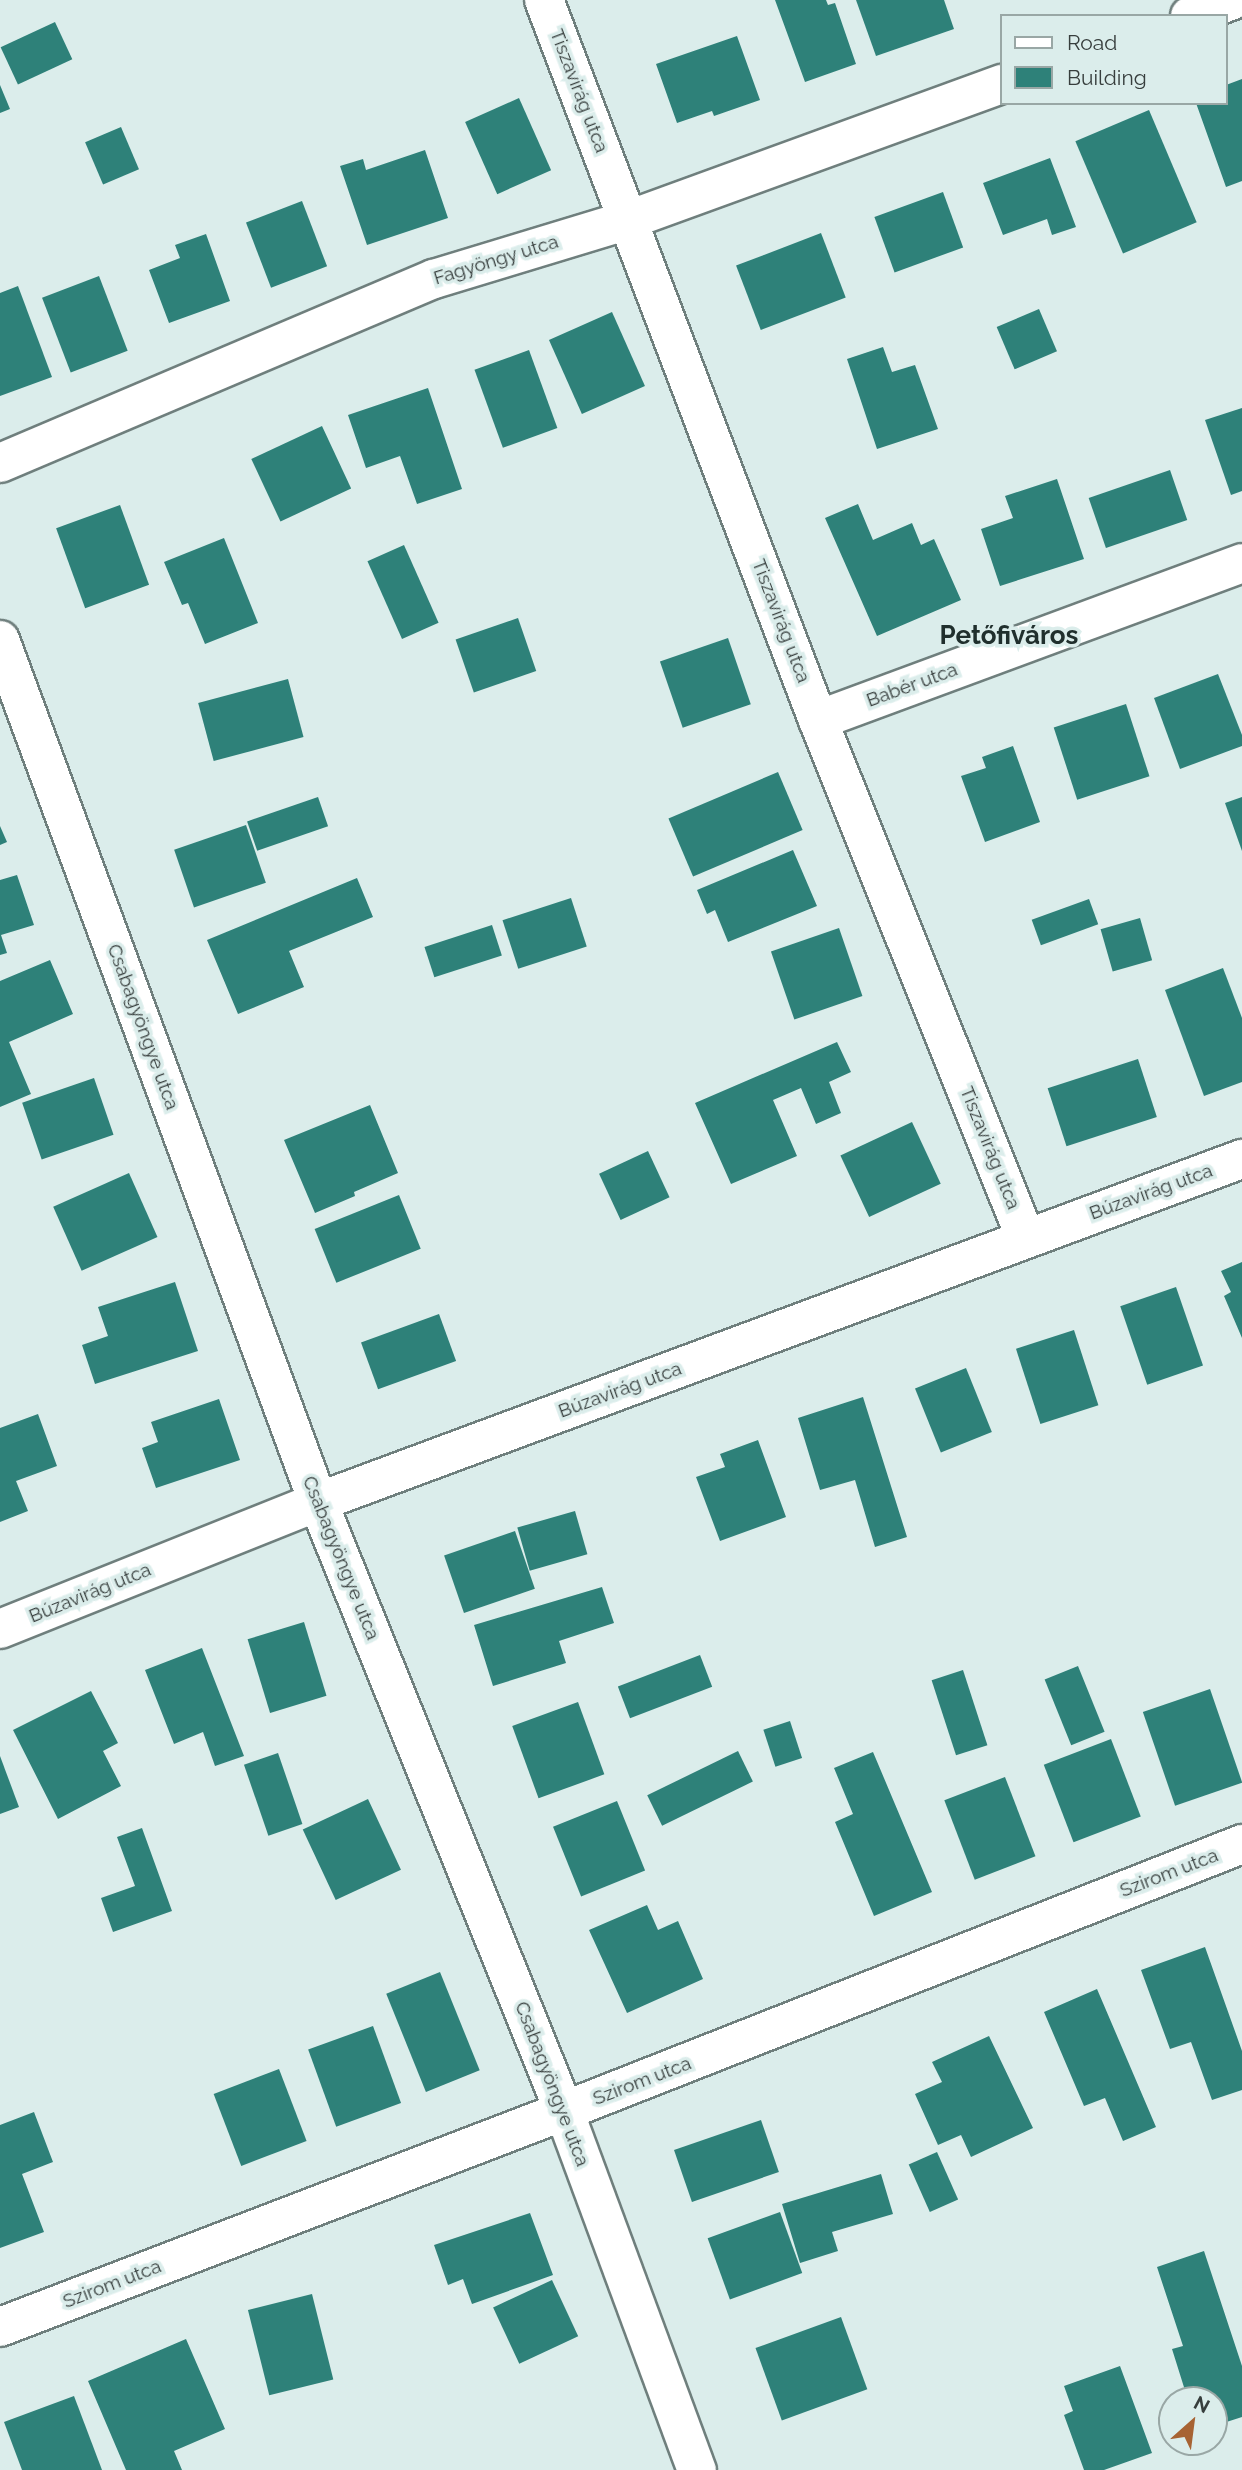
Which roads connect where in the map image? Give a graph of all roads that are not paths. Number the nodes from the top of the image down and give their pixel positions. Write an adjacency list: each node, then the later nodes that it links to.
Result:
1 (544, 0): 5 (street, Tiszavirág utca)
2 (1233, 0): 3 (street)
3 (1195, 14)
4 (1000, 85): 5 (street, Fagyöngy utca)
5 (628, 220): 6 (street, Fagyöngy utca); 9 (street, Tiszavirág utca)
6 (0, 463)
7 (1242, 563): 9 (street, Babér utca)
8 (0, 640): 12 (street, Csabagyöngye utca)
9 (818, 720): 11 (street, Tiszavirág utca)
10 (1242, 1159): 11 (street, Búzavirág utca)
11 (1026, 1239): 12 (street, Búzavirág utca)
12 (318, 1502): 13 (street, Búzavirág utca); 15 (street, Csabagyöngye utca)
13 (0, 1629)
14 (1242, 1844): 15 (street, Szirom utca)
15 (564, 2111): 16 (street, Szirom utca); 17 (street, Csabagyöngye utca)
16 (0, 2327)
17 (697, 2470)

